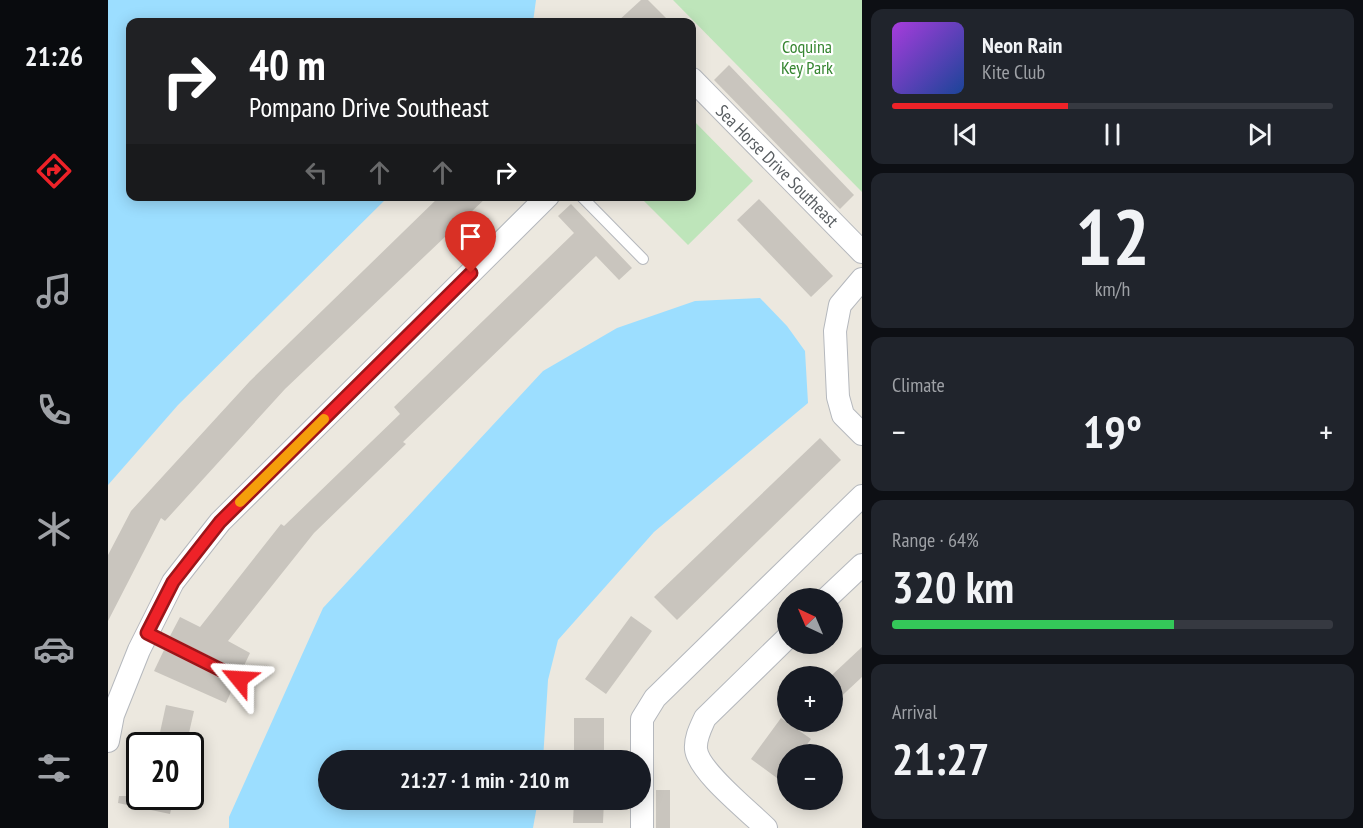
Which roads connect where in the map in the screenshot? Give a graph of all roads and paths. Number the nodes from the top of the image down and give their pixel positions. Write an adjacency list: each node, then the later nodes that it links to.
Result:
1 (696, 83): 4 (street, Sea Horse Drive Southeast)
2 (543, 201): 11 (street)
3 (587, 201): 5 (lane)
4 (862, 252)
5 (643, 259)
6 (862, 279): 7 (street)
7 (862, 434)
8 (862, 496): 15 (street)
9 (862, 565): 10 (street)
10 (838, 588)
11 (147, 633): 13 (lane); 14 (street)
12 (777, 648): 16 (street)
13 (239, 679)
14 (108, 741)
15 (642, 828)
16 (766, 828)

